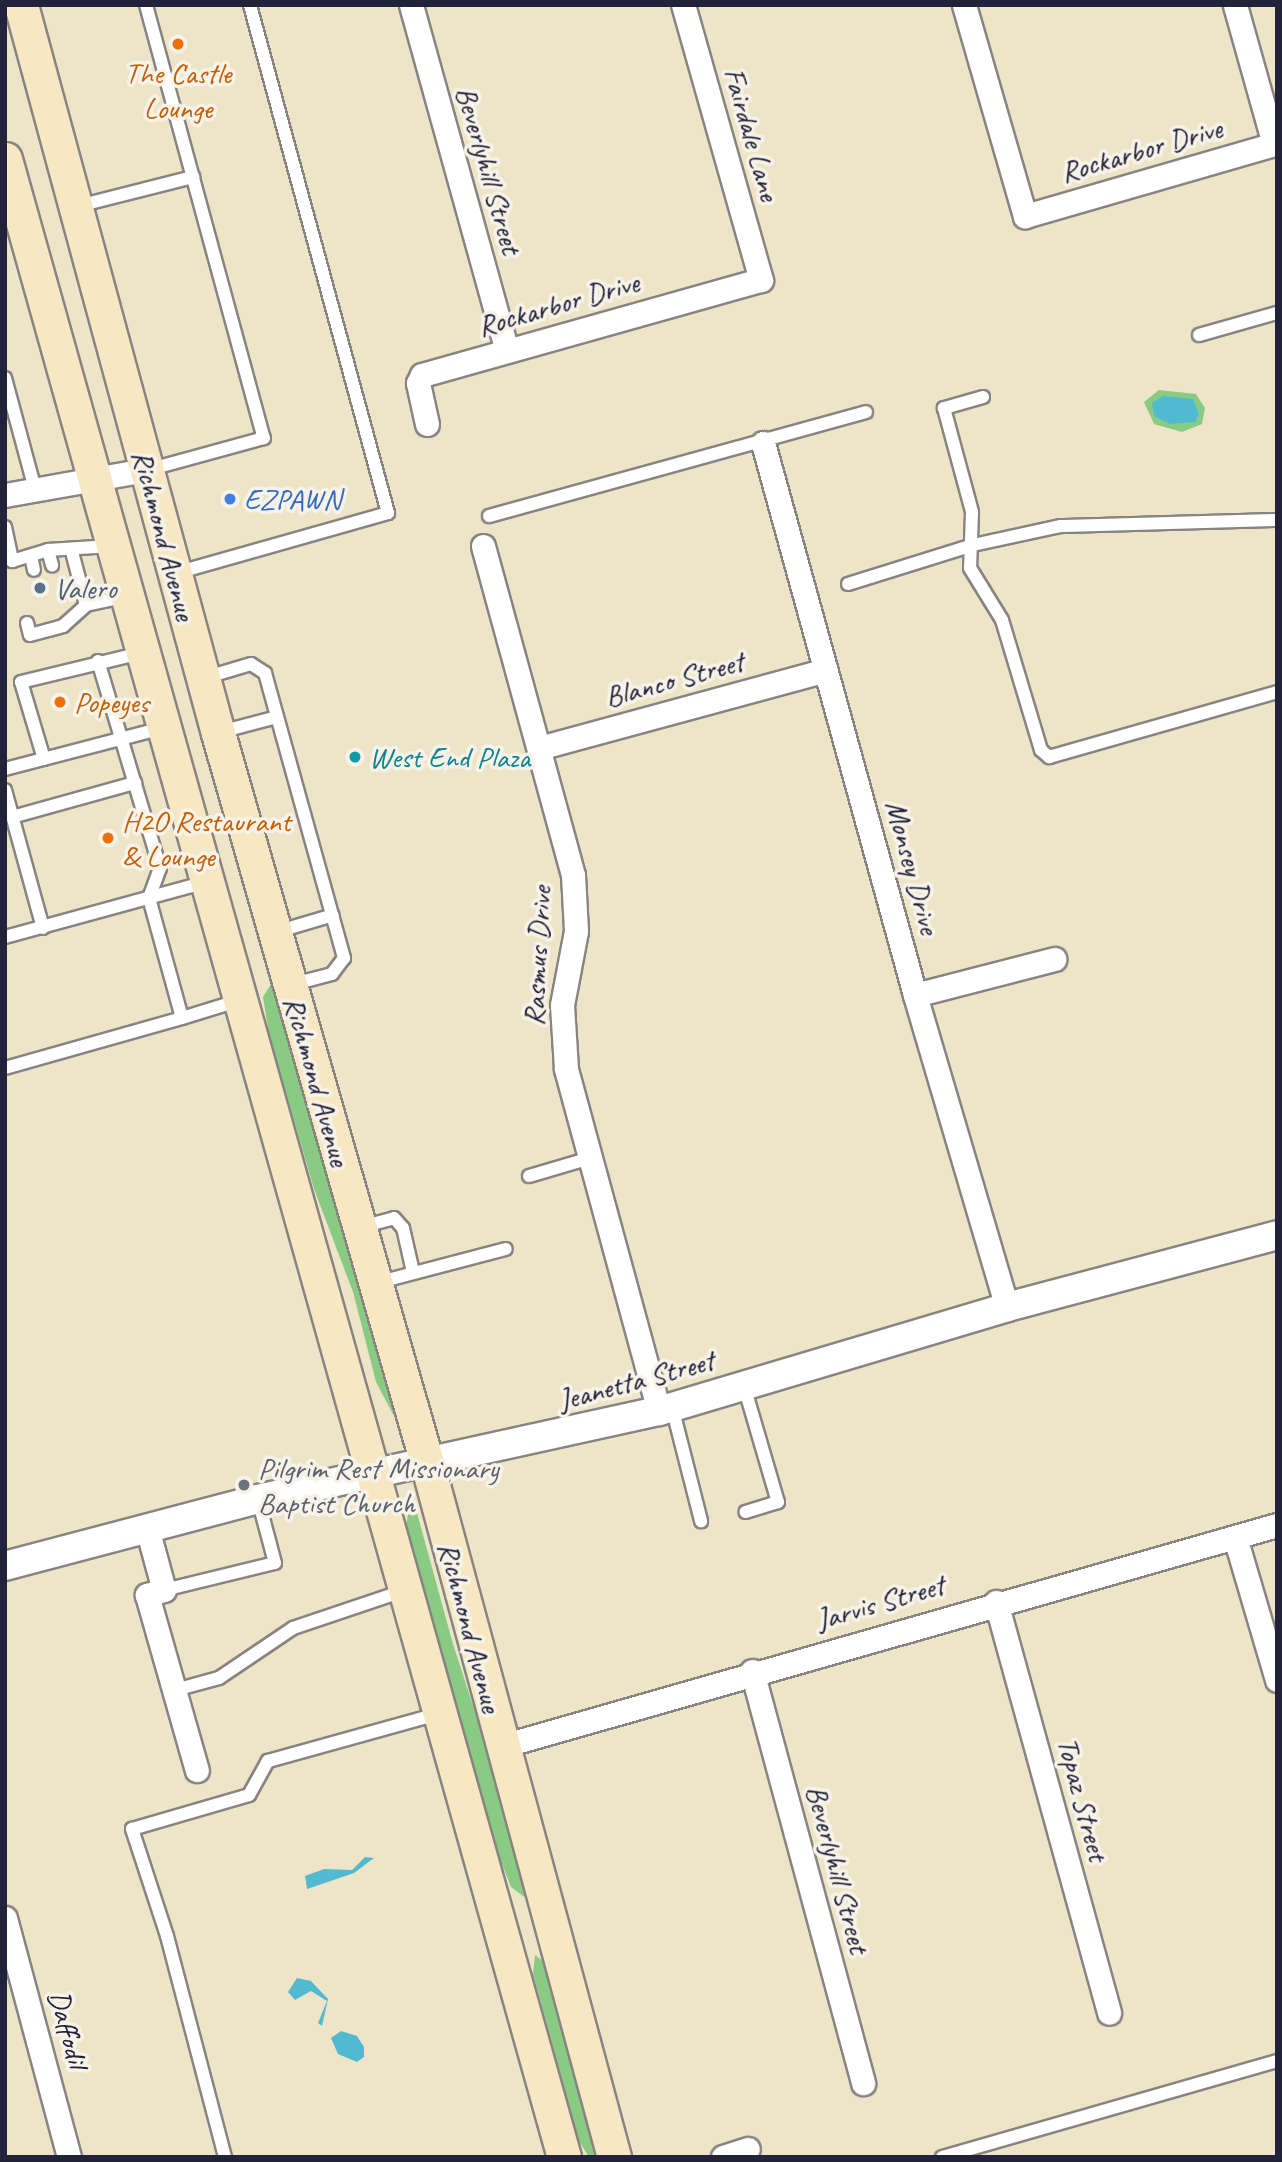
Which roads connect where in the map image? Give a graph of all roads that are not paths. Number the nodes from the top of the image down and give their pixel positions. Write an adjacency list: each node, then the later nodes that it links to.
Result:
1 (21, 5): 10 (main road, Richmond Avenue)
2 (146, 5): 9 (lane)
3 (250, 5): 37 (lane)
4 (411, 5): 15 (street, Beverlyhill Street)
5 (683, 5): 12 (street, Fairdale Lane)
6 (964, 5): 7 (street, Rockarbor Drive)
7 (1235, 5)
8 (5, 159): 11 (main road, Richmond Avenue)
9 (193, 177): 10 (lane); 21 (lane)
10 (75, 207): 21 (main road, Richmond Avenue)
11 (13, 225): 22 (main road, Richmond Avenue)
12 (761, 281): 15 (street, Rockarbor Drive)
13 (1277, 313): 14 (lane)
14 (1199, 335)
15 (507, 351): 19 (street, Rockarbor Drive)
16 (5, 378): 23 (lane)
17 (983, 397): 28 (lane)
18 (866, 412): 20 (lane)
19 (427, 425)
20 (763, 443): 25 (lane); 45 (street, Monsey Drive)
21 (146, 470): 22 (street); 37 (main road, Richmond Avenue)
22 (91, 477): 23 (street); 30 (main road, Richmond Avenue)
23 (35, 489): 24 (street)
24 (5, 495)
25 (489, 516)
26 (1277, 520): 28 (lane)
27 (6, 530): 34 (lane)
28 (973, 545): 39 (lane); 47 (lane)
29 (484, 546): 52 (street, Rasmus Drive)
30 (111, 547): 32 (lane); 40 (main road, Richmond Avenue)
31 (48, 550): 32 (lane); 33 (lane); 35 (lane)
32 (72, 552): 41 (lane)
33 (31, 556): 34 (lane); 36 (lane)
34 (12, 561): 38 (lane)
35 (52, 565)
36 (34, 569)
37 (175, 573): 46 (main road, Richmond Avenue)
38 (16, 575)
39 (848, 584)
40 (125, 597): 41 (lane); 43 (main road, Richmond Avenue)
41 (86, 605): 42 (lane)
42 (27, 623)
43 (141, 653): 44 (lane); 49 (main road, Richmond Avenue)
44 (98, 661): 51 (lane); 53 (lane)
45 (826, 670): 52 (street, Blanco Street); 66 (street, Monsey Drive)
46 (203, 678): 48 (lane); 50 (main road, Richmond Avenue)
47 (1277, 692)
48 (277, 717): 50 (lane); 60 (lane)
49 (162, 728): 51 (lane); 58 (main road, Richmond Avenue)
50 (218, 733): 62 (main road, Richmond Avenue)
51 (119, 738): 53 (lane); 55 (lane)
52 (539, 748): 70 (street, Rasmus Drive)
53 (44, 759): 54 (lane)
54 (5, 769)
55 (135, 783): 57 (lane); 59 (lane)
56 (5, 790): 57 (lane)
57 (12, 817): 61 (lane)
58 (206, 882): 59 (lane); 67 (main road, Richmond Avenue)
59 (149, 898): 61 (lane); 68 (lane)
60 (333, 915): 62 (lane); 65 (lane)
61 (43, 928): 63 (lane)
62 (275, 932): 65 (main road, Richmond Avenue)
63 (5, 937)
64 (1054, 959): 66 (street)
65 (290, 985): 72 (main road, Richmond Avenue)
66 (915, 995): 77 (street, Monsey Drive)
67 (240, 1000): 68 (lane); 81 (main road, Richmond Avenue)
68 (182, 1018): 69 (lane)
69 (5, 1068)
70 (590, 1158): 71 (lane); 79 (street, Rasmus Drive)
71 (529, 1176)
72 (359, 1228): 75 (lane); 76 (main road, Richmond Avenue)
73 (1277, 1234): 77 (street, Jeanetta Street)
74 (506, 1249): 75 (lane)
75 (414, 1272): 76 (lane)
76 (375, 1283): 80 (main road, Richmond Avenue)
77 (1007, 1307): 78 (street, Jeanetta Street)
78 (744, 1385): 79 (street, Jeanetta Street); 83 (lane)
79 (666, 1409): 80 (street, Jeanetta Street); 84 (lane)
80 (427, 1463): 81 (street, Jeanetta Street); 96 (main road, Richmond Avenue)
81 (374, 1474): 82 (street, Jeanetta Street); 89 (main road, Richmond Avenue)
82 (258, 1499): 86 (street, Jeanetta Street); 90 (lane)
83 (745, 1512)
84 (701, 1521)
85 (1277, 1525): 87 (street, Jarvis Street)
86 (147, 1528): 88 (street, Jeanetta Street); 90 (street)
87 (1236, 1537): 91 (street, Jarvis Street); 93 (street)
88 (5, 1566)
89 (408, 1588): 94 (lane); 95 (main road, Richmond Avenue)
90 (164, 1590): 94 (street)
91 (996, 1602): 92 (street, Jarvis Street); 99 (street, Topaz Street)
92 (752, 1671): 96 (street, Jarvis Street); 101 (street, Beverlyhill Street)
93 (1277, 1680)
94 (175, 1690): 97 (street)
95 (428, 1717): 104 (lane); 105 (main road, Richmond Avenue)
96 (502, 1745): 106 (main road, Richmond Avenue)
97 (197, 1770)
98 (5, 1918): 103 (street, Daffodil)
99 (1109, 2013)
100 (1277, 2061): 108 (lane)
101 (863, 2083)
102 (748, 2149): 107 (street)
103 (69, 2157)
104 (225, 2157)
105 (564, 2157)
106 (614, 2157)
107 (723, 2157)
108 (942, 2157)

